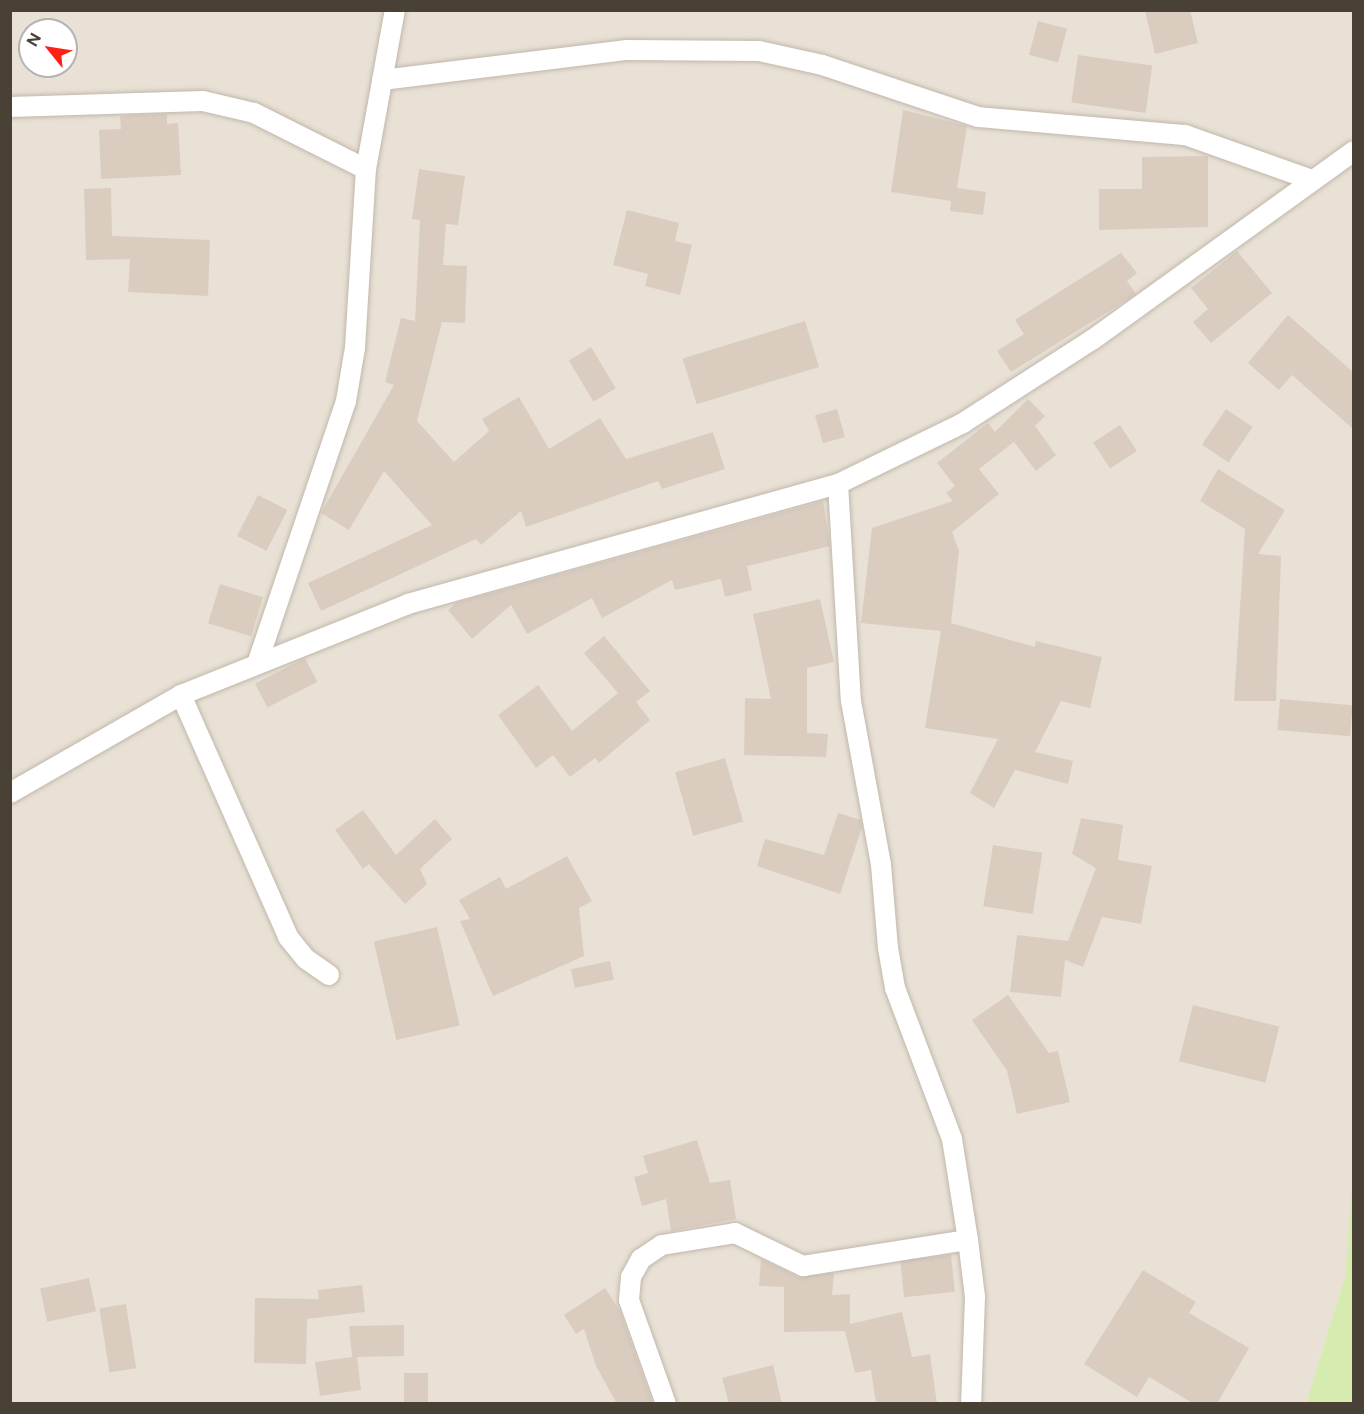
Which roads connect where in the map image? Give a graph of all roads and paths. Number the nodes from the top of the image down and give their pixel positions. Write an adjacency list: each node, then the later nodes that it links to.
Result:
1 (395, 10): 2 (street)
2 (382, 80): 5 (street); 6 (street)
3 (10, 107): 5 (street)
4 (1353, 151): 6 (street)
5 (366, 169): 8 (street)
6 (1312, 180): 7 (street)
7 (838, 484): 8 (street); 12 (street)
8 (256, 664): 9 (street)
9 (181, 695): 10 (street); 11 (street)
10 (10, 793)
11 (329, 975)
12 (968, 1240): 13 (street); 14 (street)
13 (666, 1404)
14 (970, 1404)

